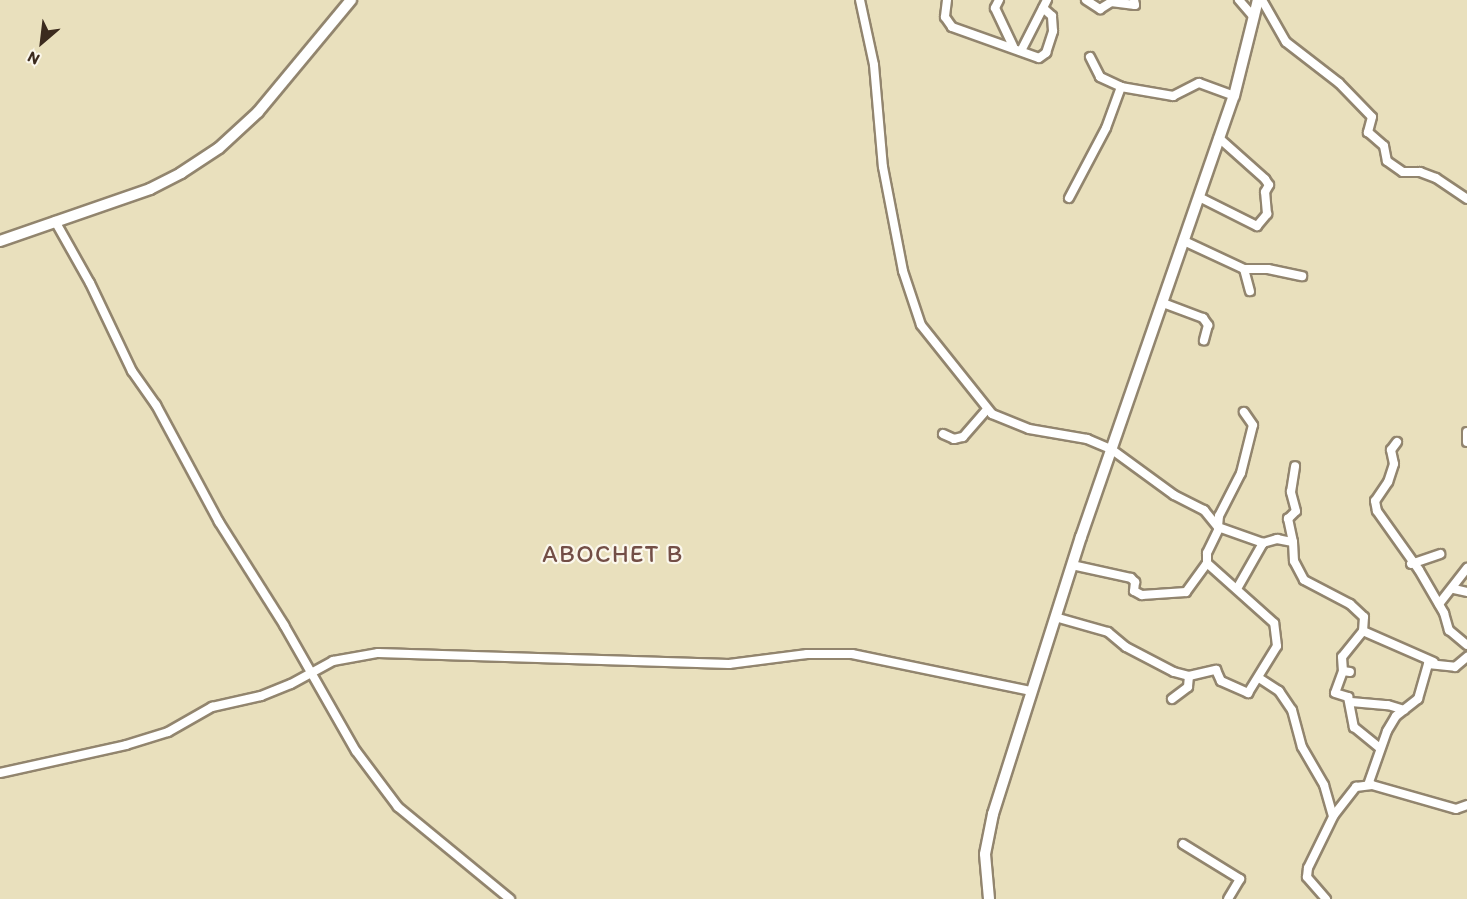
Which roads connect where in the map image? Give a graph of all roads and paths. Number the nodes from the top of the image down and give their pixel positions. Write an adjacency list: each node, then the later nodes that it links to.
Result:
1 (351, 0): 21 (main road)
2 (860, 0): 29 (street)
3 (948, 0): 12 (street)
4 (999, 0): 12 (street)
5 (1086, 0): 6 (street)
6 (1134, 0)
7 (1239, 0): 11 (street)
8 (1258, 0): 11 (main road)
9 (1262, 0): 20 (street)
10 (1045, 4): 13 (street); 13 (street)
11 (1251, 15): 16 (main road)
12 (1013, 46): 13 (street)
13 (1022, 49)
14 (1089, 57): 15 (street)
15 (1121, 87): 16 (street); 19 (street)
16 (1234, 96): 17 (main road)
17 (1219, 138): 18 (main road); 18 (street)
18 (1199, 197): 23 (main road)
19 (1069, 198)
20 (1467, 199)
21 (55, 221): 22 (main road); 54 (street)
22 (0, 241)
23 (1184, 241): 24 (street); 27 (main road)
24 (1244, 269): 25 (street); 26 (street)
25 (1302, 276)
26 (1250, 291)
27 (1163, 303): 28 (street); 35 (main road)
28 (1204, 340)
29 (987, 409): 32 (street); 35 (street)
30 (1244, 412): 37 (street)
31 (1467, 432): 34 (street)
32 (943, 434)
33 (1397, 442): 42 (street)
34 (1467, 442)
35 (1111, 449): 37 (street); 43 (main road)
36 (1295, 466): 38 (street)
37 (1218, 528): 39 (street); 41 (street)
38 (1293, 542): 39 (street); 50 (street)
39 (1263, 543): 45 (street)
40 (1440, 554): 42 (street)
41 (1207, 563): 43 (street); 45 (street)
42 (1411, 564): 48 (street)
43 (1072, 565): 49 (main road)
44 (1467, 568): 46 (street)
45 (1238, 587): 56 (street)
46 (1454, 589): 47 (street); 48 (street)
47 (1467, 592)
48 (1440, 604): 51 (street)
49 (1055, 617): 55 (street); 57 (main road)
50 (1363, 631): 53 (street); 59 (street)
51 (1467, 645)
52 (1467, 657): 53 (street)
53 (1434, 662): 60 (street)
54 (311, 676): 57 (street); 62 (street); 67 (street)
55 (1189, 676): 56 (street); 58 (street)
56 (1259, 678): 65 (street)
57 (1030, 691): 68 (main road)
58 (1173, 699)
59 (1352, 702): 60 (street); 61 (street)
60 (1404, 710): 61 (street)
61 (1380, 748): 63 (street)
62 (0, 773)
63 (1368, 785): 64 (street); 65 (street)
64 (1467, 805)
65 (1333, 817): 70 (street)
66 (1183, 843): 69 (street)
67 (510, 899)
68 (989, 899)
69 (1228, 899)
70 (1326, 899)

